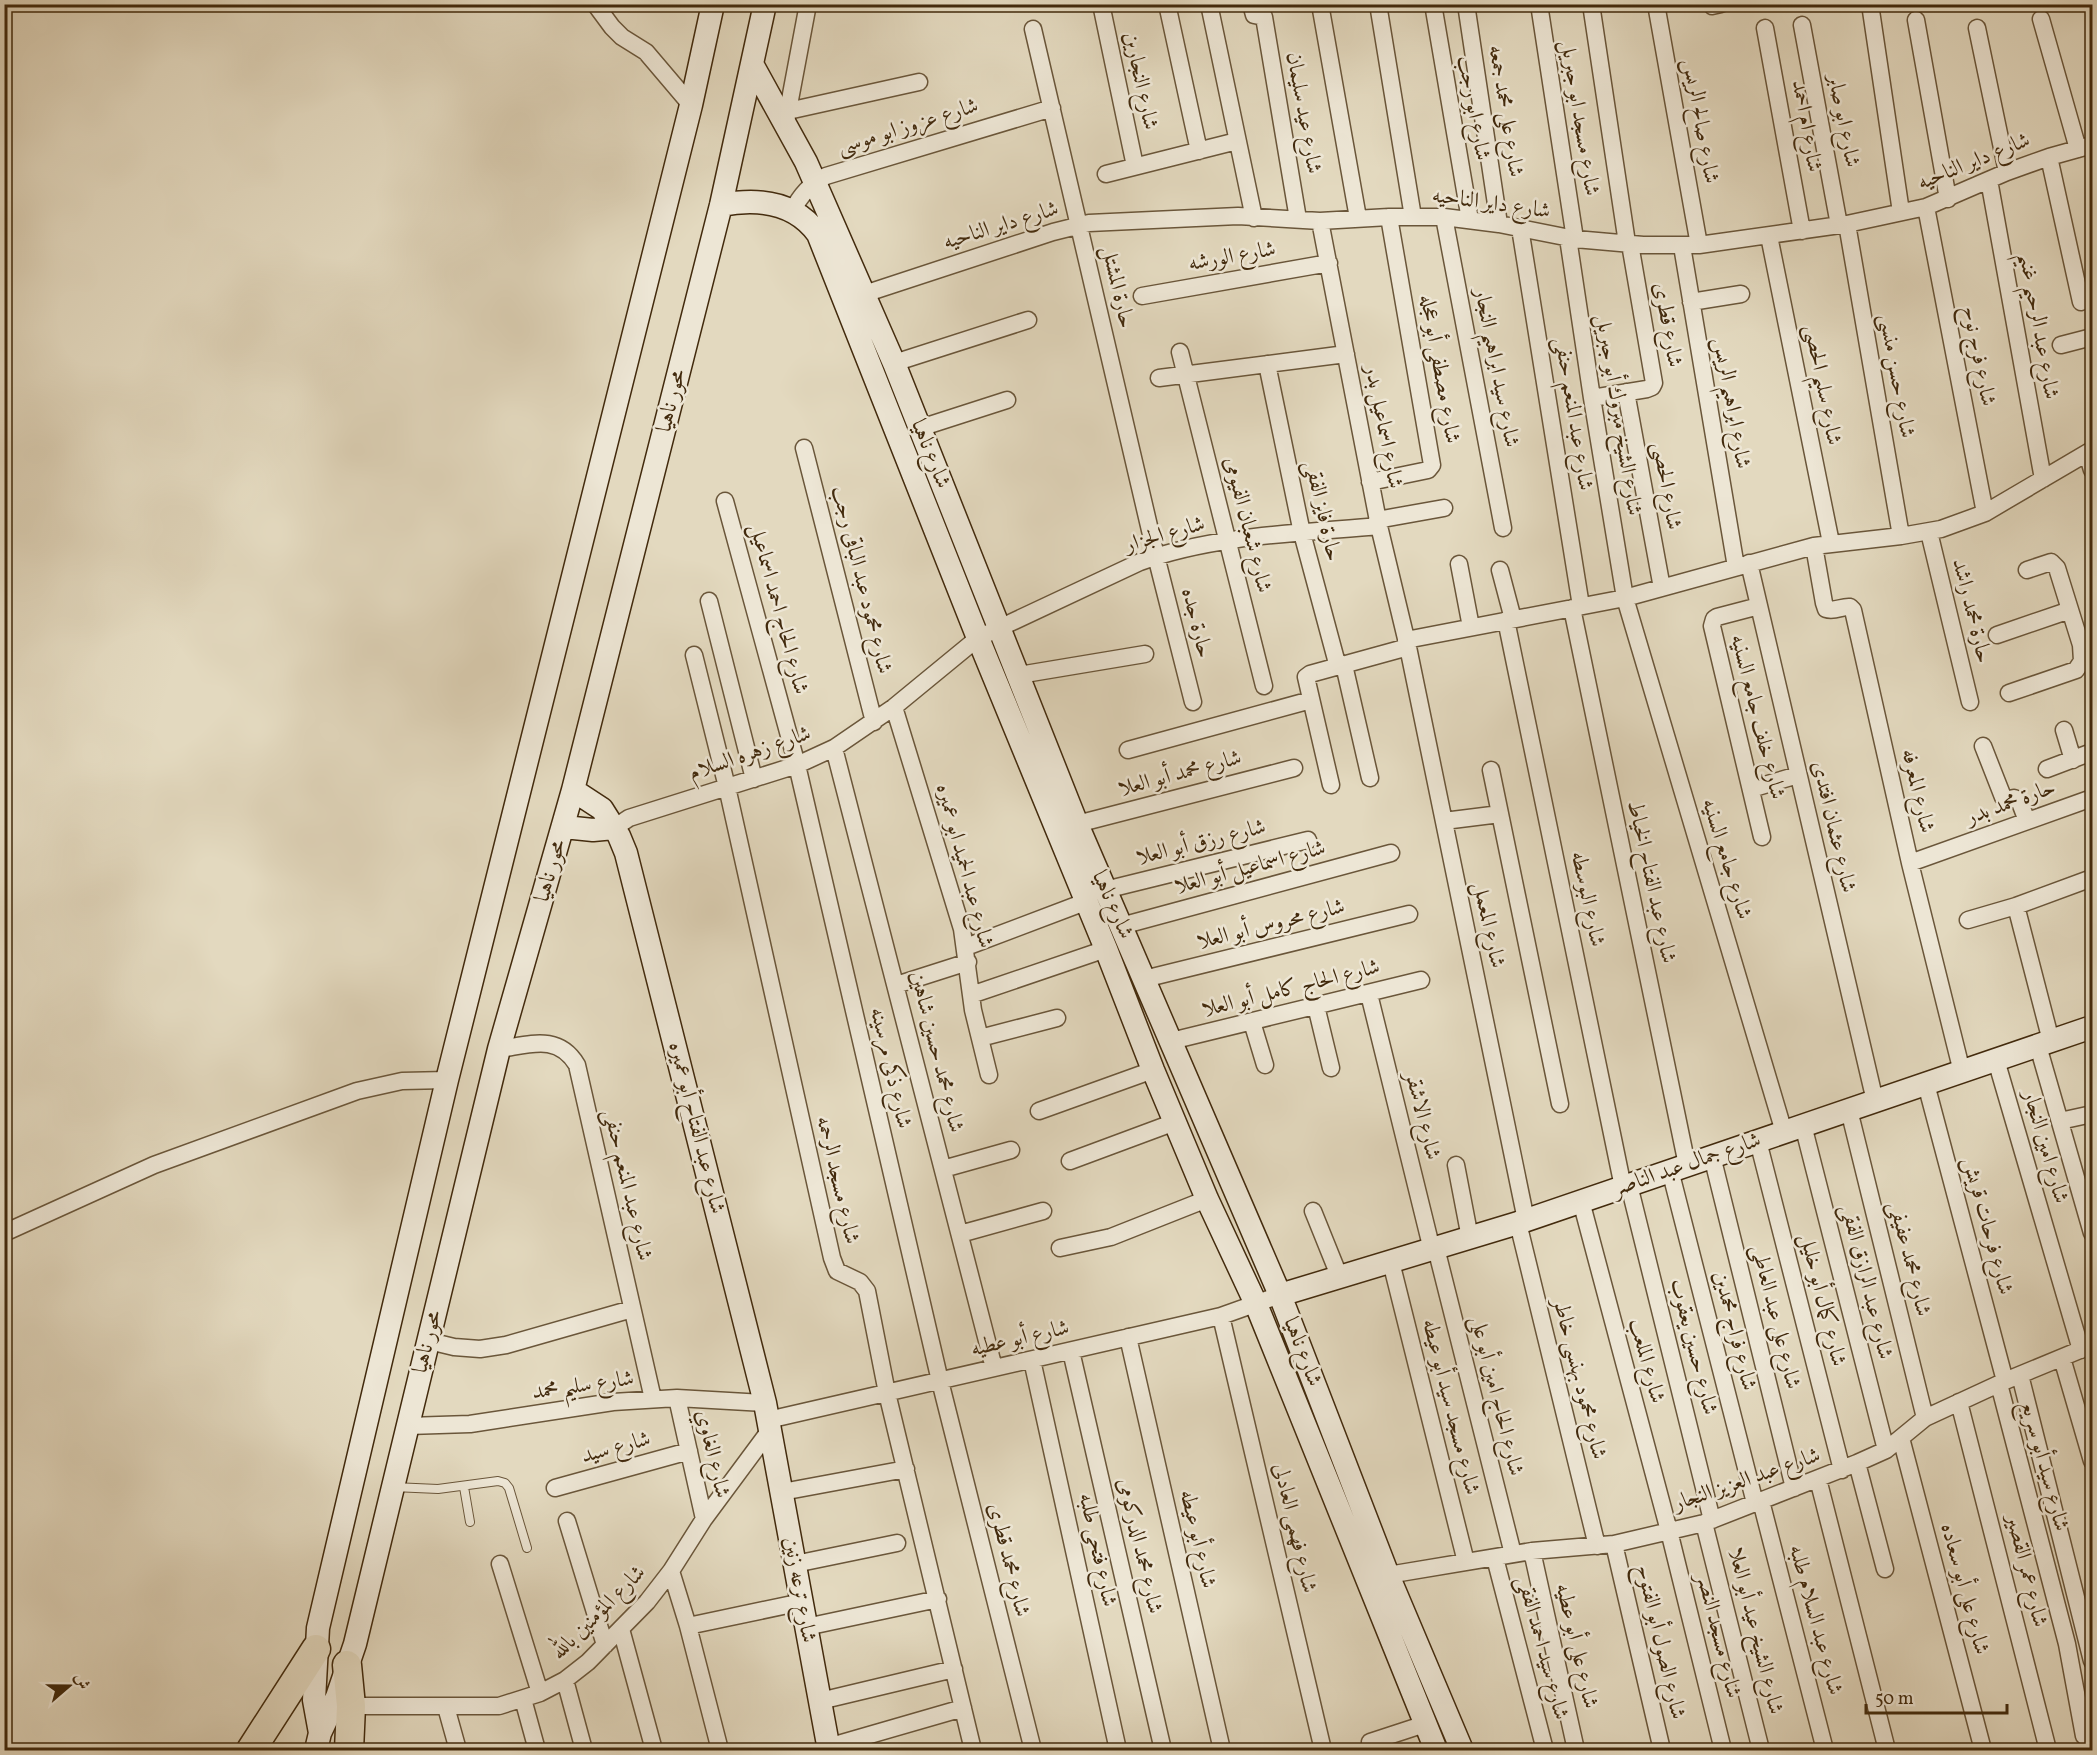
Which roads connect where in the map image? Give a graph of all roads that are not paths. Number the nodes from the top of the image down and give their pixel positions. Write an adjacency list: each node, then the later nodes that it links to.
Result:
1 (595, 4): 25 (street)
2 (713, 4): 25 (main road, محور ناهيا)
3 (765, 4): 23 (main road, محور ناهيا)
4 (808, 4): 27 (street)
5 (1101, 4): 32 (street, شارع النجارين)
6 (1167, 4): 30 (street)
7 (1209, 4): 28 (street)
8 (1320, 4): 46 (street)
9 (1378, 4): 43 (street)
10 (1432, 4): 48 (street, شارع ابو رجب)
11 (1466, 4): 50 (street, شارع على محمد جمعه)
12 (1539, 4): 56 (street, شارع مسجد ابو جبريل)
13 (1591, 4): 57 (street)
14 (1656, 4): 58 (street, شارع صالح الريس)
15 (1870, 4): 41 (street)
16 (1256, 10): 47 (street, شارع عيد سليمان)
17 (2041, 19): 29 (street)
18 (1917, 20): 37 (street)
19 (1802, 25): 51 (street, شارع ابو صابر)
20 (1765, 28): 54 (street, شارع ام احمد)
21 (1977, 28): 33 (street)
22 (1033, 29): 26 (street, حارة المشتل)
23 (752, 64): 27 (main road, شارع ناهيا); 38 (main road, محور ناهيا)
24 (919, 81): 27 (street)
25 (692, 105): 179 (main road, محور ناهيا)
26 (1052, 108): 36 (street, شارع عزوز ابو موسى); 52 (street, حارة المشتل)
27 (787, 118): 36 (main road, شارع ناهيا)
28 (1237, 141): 30 (street); 45 (street)
29 (2088, 148): 31 (street, شارع داير الناحيه)
30 (1199, 151): 32 (street)
31 (2049, 157): 33 (street, شارع داير الناحيه); 64 (street)
32 (1135, 166): 34 (street)
33 (2007, 172): 35 (street, شارع داير الناحيه)
34 (1106, 174)
35 (1989, 180): 37 (street, شارع داير الناحيه); 81 (street, شارع عبد الرحيم غنيم)
36 (814, 181): 40 (street); 62 (main road, شارع ناهيا)
37 (1948, 198): 39 (street, شارع داير الناحيه)
38 (721, 205): 40 (main road, شارع ناهيا); 139 (main road, محور ناهيا)
39 (1926, 207): 41 (street, شارع داير الناحيه); 85 (street, شارع فرج نوح)
40 (792, 211): 62 (main road, شارع ناهيا)
41 (1901, 213): 51 (street, شارع داير الناحيه)
42 (1389, 217): 43 (street, شارع داير الناحيه); 46 (street, شارع داير الناحيه); 82 (street, شارع مصطفى أبو عجله)
43 (1413, 217): 44 (street, شارع داير الناحيه)
44 (1444, 217): 48 (street, شارع داير الناحيه); 87 (street, شارع سيد ابراهيم النجار)
45 (1254, 218): 47 (street, شارع داير الناحيه); 52 (street, شارع داير الناحيه)
46 (1358, 218): 49 (street, شارع داير الناحيه)
47 (1298, 219): 49 (street, شارع داير الناحيه)
48 (1470, 219): 50 (street, شارع داير الناحيه)
49 (1320, 221): 59 (street, شارع اسماعيل بدر)
50 (1499, 224): 53 (street, شارع داير الناحيه)
51 (1843, 224): 54 (street, شارع داير الناحيه); 90 (street, شارع حسن منسى)
52 (1080, 225): 62 (street, شارع داير الناحيه); 94 (street, حارة المشتل)
53 (1520, 228): 56 (street, شارع داير الناحيه); 103 (street, شارع عبد المنعم حنفى)
54 (1802, 231): 55 (street, شارع داير الناحيه)
55 (1769, 236): 58 (street, شارع داير الناحيه); 92 (street, شارع سليم الحصى)
56 (1572, 238): 57 (street, شارع داير الناحيه); 75 (street, شارع الشيخ مبروك أبو جبريل)
57 (1629, 243): 58 (street, شارع داير الناحيه); 74 (street, شارع قطرى)
58 (1690, 246): 63 (street, شارع ابراهيم الريس)
59 (1329, 263): 61 (street, شارع الورشه); 69 (street, شارع اسماعيل بدر)
60 (1741, 294): 63 (street)
61 (1142, 296)
62 (855, 297): 70 (main road, شارع ناهيا); 109 (main road, شارع ناهيا)
63 (1691, 302): 96 (street, شارع ابراهيم الريس)
64 (2081, 302)
65 (1028, 320): 70 (street)
66 (2092, 337): 67 (street)
67 (2061, 345)
68 (1180, 352): 72 (street, شارع شعبان الفيومى)
69 (1346, 354): 71 (street); 82 (street, شارع اسماعيل بدر)
70 (894, 363): 77 (main road, شارع ناهيا)
71 (1267, 364): 72 (street); 89 (street, حارة فايز الفقى)
72 (1186, 375): 73 (street); 91 (street, شارع شعبان الفيومى)
73 (1160, 378)
74 (1626, 392): 75 (street, شارع قطرى); 99 (street, شارع الحصى)
75 (1592, 398): 100 (street, شارع الشيخ مبروك أبو جبريل)
76 (1007, 400): 77 (street)
77 (920, 428): 106 (main road, شارع ناهيا)
78 (804, 448): 122 (street, شارع محمود عبد الباقى رجب)
79 (2090, 451): 80 (street); 81 (street)
80 (2092, 470)
81 (2043, 479): 85 (street)
82 (1370, 482): 86 (street, شارع اسماعيل بدر)
83 (725, 501): 129 (street, شارع الحاج احمد اسماعيل)
84 (1444, 508): 86 (street, شارع الجزار)
85 (1985, 513): 88 (street)
86 (1378, 523): 89 (street, شارع الجزار); 111 (street, شارع اسماعيل بدر)
87 (1503, 528)
88 (1929, 532): 90 (street); 120 (street, حارة محمد راشد)
89 (1302, 533): 91 (street, شارع الجزار); 114 (street, حارة فايز الفقى)
90 (1900, 536): 92 (street)
91 (1227, 541): 94 (street, شارع الجزار); 116 (street, شارع شعبان الفيومى)
92 (1831, 543): 93 (street)
93 (1814, 546): 96 (street); 150 (street, شارع المعرفه)
94 (1156, 556): 106 (street, شارع الجزار); 119 (street, حارة جده)
95 (1459, 564): 107 (street)
96 (1742, 565): 99 (street); 102 (street, شارع عثمان افتدى)
97 (1500, 570): 105 (street, شارع البوسطه)
98 (2027, 570): 104 (street)
99 (1662, 588): 100 (street)
100 (1624, 598): 103 (street); 188 (street, شارع جامع السنيه)
101 (709, 602): 135 (street)
102 (1759, 606): 133 (street, شارع عثمان افتدى); 138 (street, شارع خلف جامع السنيه)
103 (1577, 607): 105 (street); 194 (street, شارع عبد الفتاح الخياط)
104 (2070, 610): 108 (street); 110 (street)
105 (1509, 620): 107 (street); 196 (street, شارع البوسطه)
106 (1000, 627): 109 (street, شارع الجزار); 115 (main road, شارع ناهيا)
107 (1470, 627): 111 (street)
108 (1997, 635)
109 (978, 638): 121 (street, شارع زهره السلام); 153 (main road, شارع ناهيا)
110 (2087, 643): 117 (street)
111 (1407, 644): 114 (street); 142 (street, شارع المعمل)
112 (1145, 654): 115 (street)
113 (694, 655): 137 (street, شارع مسجد الرحمه)
114 (1341, 666): 118 (street); 134 (street, حارة فايز الفقى)
115 (1019, 675): 144 (main road, شارع ناهيا)
116 (1264, 686)
117 (2009, 693)
118 (1311, 700): 126 (street); 136 (street)
119 (1193, 702)
120 (1970, 702)
121 (894, 707): 122 (street, شارع زهره السلام); 159 (street, شارع عبد الحميد ابو عميره)
122 (874, 722): 125 (street, شارع زهره السلام)
123 (2064, 729): 128 (street)
124 (1983, 746): 143 (street)
125 (834, 748): 129 (street, شارع زهره السلام); 162 (street, شارع محمد حسين شاهين)
126 (1128, 750)
127 (2092, 752): 128 (street)
128 (2073, 760): 131 (street)
129 (797, 765): 135 (street, شارع زهره السلام); 222 (street, شارع ذكى مرسينه)
130 (1294, 768): 144 (street, شارع محمد أبو العلا)
131 (2047, 769)
132 (1491, 770): 141 (street)
133 (1798, 774): 138 (street); 181 (street, شارع عثمان افتدى)
134 (1370, 778)
135 (754, 779): 137 (street, شارع زهره السلام)
136 (1331, 785)
137 (727, 787): 146 (street, شارع زهره السلام); 223 (street, شارع مسجد الرحمه)
138 (1751, 789): 147 (street, شارع خلف جامع السنيه)
139 (573, 790): 145 (main road, محور ناهيا); 146 (main road, شارع عبد الفتاح أبو عميره)
140 (2092, 798): 143 (street, حارة محمد بدر)
141 (1500, 814): 142 (street); 182 (street)
142 (1444, 821): 201 (street, شارع المعمل)
143 (2027, 821): 150 (street, حارة محمد بدر)
144 (1077, 824): 152 (main road, شارع ناهيا)
145 (564, 826): 146 (main road); 172 (main road, محور ناهيا)
146 (614, 828): 227 (main road, شارع عبد الفتاح أبو عميره)
147 (1762, 837)
148 (1308, 840): 152 (street, شارع رزق أبو العلا)
149 (1391, 853): 157 (street, شارع اسماعيل أبو العلا)
150 (1910, 862): 177 (street, شارع المعرفه)
151 (2092, 878): 154 (street)
152 (1105, 890): 157 (main road, شارع ناهيا)
153 (1085, 902): 158 (main road, شارع ناهيا); 159 (street)
154 (2016, 906): 156 (street); 171 (street)
155 (1408, 914): 160 (street, شارع محروس أبو العلا)
156 (1968, 920)
157 (1121, 926): 160 (main road, شارع ناهيا)
158 (1106, 949): 164 (street); 176 (main road, شارع ناهيا)
159 (967, 954): 162 (street); 164 (street, شارع عبد الحميد ابو عميره)
160 (1144, 979): 170 (main road, شارع ناهيا)
161 (1421, 980): 163 (street, شارع الحاج كامل أبو العلا)
162 (896, 985): 195 (street, شارع محمد حسين شاهين)
163 (1369, 994): 165 (street, شارع الحاج كامل أبو العلا); 207 (street, شارع الاشقر)
164 (971, 995): 169 (street, شارع عبد الحميد ابو عميره)
165 (1316, 1006): 167 (street, شارع الحاج كامل أبو العلا); 175 (street)
166 (1057, 1018): 169 (street)
167 (1252, 1023): 170 (street, شارع الحاج كامل أبو العلا); 174 (street)
168 (2092, 1028): 171 (main road, شارع جمال عبد الناصر)
169 (980, 1038): 178 (street, شارع عبد الحميد ابو عميره)
170 (1171, 1041): 210 (main road, شارع ناهيا)
171 (2045, 1044): 173 (main road, شارع جمال عبد الناصر); 186 (street)
172 (499, 1049): 212 (street, شارع عبد المنعم حنفى); 215 (main road, محور ناهيا)
173 (1996, 1060): 177 (main road, شارع جمال عبد الناصر); 216 (street, شارع امين النجار)
174 (1265, 1065)
175 (1331, 1068)
176 (1153, 1070): 184 (street); 187 (main road, شارع ناهيا)
177 (1962, 1072): 180 (main road, شارع جمال عبد الناصر)
178 (989, 1075)
179 (447, 1080): 202 (street); 267 (main road, محور ناهيا)
180 (1926, 1084): 181 (main road, شارع جمال عبد الناصر); 221 (street, شارع فرحات قريش)
181 (1875, 1101): 183 (main road, شارع جمال عبد الناصر)
182 (1560, 1104)
183 (1849, 1110): 188 (main road, شارع جمال عبد الناصر); 228 (street, شارع محمد عفيفى)
184 (1040, 1111)
185 (2092, 1114): 186 (street)
186 (2060, 1121): 203 (street)
187 (1175, 1122): 192 (street); 197 (main road, شارع ناهيا)
188 (1793, 1129): 189 (main road, شارع جمال عبد الناصر); 231 (street, شارع عبد الرازق الفقى)
189 (1758, 1141): 191 (main road, شارع جمال عبد الناصر); 236 (street, شارع كمال أبو خليل)
190 (1011, 1150): 195 (street)
191 (1712, 1156): 194 (main road, شارع جمال عبد الناصر); 241 (street, شارع على عبد العاطى)
192 (1070, 1161)
193 (1456, 1165): 205 (street)
194 (1678, 1168): 196 (main road, شارع جمال عبد الناصر); 243 (street, شارع فراج محمدين)
195 (943, 1169): 204 (street, شارع محمد حسين شاهين)
196 (1626, 1186): 198 (main road, شارع جمال عبد الناصر); 246 (street, شارع حسين يعقوب)
197 (1207, 1199): 206 (street); 211 (main road, شارع ناهيا)
198 (1581, 1201): 201 (main road, شارع جمال عبد الناصر); 248 (street, شارع الملعب)
199 (1043, 1211): 204 (street)
200 (1313, 1211): 209 (street)
201 (1522, 1222): 205 (main road, شارع جمال عبد الناصر); 250 (street, شارع محمود بهنسى خاطر)
202 (4, 1233)
203 (2092, 1233)
204 (960, 1234): 220 (street, شارع محمد حسين شاهين)
205 (1470, 1238): 207 (main road, شارع جمال عبد الناصر)
206 (1060, 1248)
207 (1434, 1249): 208 (main road, شارع جمال عبد الناصر); 253 (street, شارع الحاج امين أبو على)
208 (1391, 1263): 209 (main road, شارع جمال عبد الناصر); 255 (street, شارع مسجد سيد أبو عيطه)
209 (1340, 1278): 210 (main road, شارع جمال عبد الناصر)
210 (1280, 1295): 211 (street, شارع أبو عطيه); 260 (main road, شارع ناهيا)
211 (1256, 1304): 213 (street, شارع أبو عطيه); 278 (main road, شارع ناهيا)
212 (632, 1309): 215 (street); 225 (street, شارع عبد المنعم حنفى)
213 (1221, 1316): 214 (street, شارع أبو عطيه); 295 (street, شارع فهمى العادلى)
214 (1128, 1337): 217 (street, شارع أبو عطيه); 294 (street, شارع أبو عيطه)
215 (429, 1341): 229 (main road, محور ناهيا)
216 (2087, 1348): 218 (street, شارع عبد العزيز النجار)
217 (1071, 1351): 219 (street, شارع أبو عطيه); 293 (street, شارع محمد الدركومى)
218 (2061, 1358): 221 (street, شارع عبد العزيز النجار); 233 (street)
219 (1032, 1360): 220 (street, شارع أبو عطيه); 292 (street, شارع فتحى طلبه)
220 (994, 1368): 222 (street, شارع أبو عطيه)
221 (2008, 1380): 226 (street, شارع عبد العزيز النجار); 268 (street); 279 (street, شارع سيد أبو سريع)
222 (940, 1381): 223 (street, شارع أبو عطيه); 291 (street, شارع محمد قطرى)
223 (887, 1393): 227 (street, شارع أبو عطيه); 235 (street, شارع مسجد الرحمه)
224 (677, 1398): 225 (street, شارع سليم محمد); 227 (street, شارع سليم محمد); 232 (street, شارع الغاوي)
225 (653, 1399): 229 (street, شارع سليم محمد)
226 (1959, 1402): 228 (street, شارع عبد العزيز النجار); 306 (street, شارع عمر القصير)
227 (768, 1418): 242 (main road, شارع ترعه زنين); 244 (street, شارع المؤمنين بالله)
228 (1925, 1418): 230 (street, شارع عبد العزيز النجار)
229 (408, 1426): 238 (main road, محور ناهيا)
230 (1901, 1438): 231 (street, شارع عبد العزيز النجار); 305 (street, شارع على أبو سعاده)
231 (1886, 1450): 234 (street, شارع عبد العزيز النجار)
232 (689, 1451): 240 (street, شارع سيد); 244 (street, شارع الغاوي)
233 (2092, 1461)
234 (1857, 1463): 236 (street, شارع عبد العزيز النجار); 258 (street)
235 (906, 1469): 242 (street); 261 (street, شارع مسجد الرحمه)
236 (1842, 1470): 237 (street, شارع عبد العزيز النجار)
237 (1818, 1479): 241 (street, شارع عبد العزيز النجار); 304 (street)
238 (393, 1487): 239 (lane); 269 (main road, محور ناهيا)
239 (464, 1487): 247 (lane); 251 (lane)
240 (555, 1488)
241 (1794, 1488): 243 (street, شارع عبد العزيز النجار)
242 (782, 1492): 257 (main road, شارع ترعه زنين)
243 (1758, 1502): 246 (street, شارع عبد العزيز النجار); 303 (street, شارع عبد السلام طلبه)
244 (704, 1520): 259 (street, شارع المؤمنين بالله)
245 (567, 1521): 266 (street)
246 (1708, 1521): 248 (street, شارع عبد العزيز النجار); 302 (street, شارع الشيخ عيد أبو العلا)
247 (470, 1522)
248 (1669, 1531): 250 (street, شارع عبد العزيز النجار); 301 (street, شارع مسجد النصر)
249 (897, 1543): 257 (street)
250 (1605, 1545): 252 (street, شارع عبد العزيز النجار); 300 (street, شارع الصول أبو الفتوح)
251 (527, 1548)
252 (1532, 1551): 253 (street, شارع عبد العزيز النجار); 299 (street, شارع على أبو عطيه)
253 (1513, 1554): 254 (street, شارع عبد العزيز النجار)
254 (1495, 1558): 255 (street, شارع عبد العزيز النجار); 298 (street, شارع سيد احمد الفقى)
255 (1466, 1562): 260 (street, شارع عبد العزيز النجار)
256 (500, 1564): 272 (street)
257 (795, 1564): 262 (main road, شارع ترعه زنين)
258 (1885, 1569)
259 (671, 1571): 263 (street); 265 (street, شارع المؤمنين بالله)
260 (1388, 1575): 297 (main road, شارع ناهيا)
261 (938, 1599): 264 (street); 270 (street, شارع مسجد الرحمه)
262 (802, 1602): 263 (street); 264 (main road, شارع ترعه زنين)
263 (688, 1626): 289 (street)
264 (806, 1627): 274 (main road, شارع ترعه زنين)
265 (621, 1629): 266 (street, شارع المؤمنين بالله); 288 (street)
266 (605, 1645): 271 (street, شارع المؤمنين بالله)
267 (316, 1648): 280 (main road, محور ناهيا); 283 (highway)
268 (2092, 1661)
269 (348, 1665): 275 (highway); 280 (main road, محور ناهيا)
270 (954, 1670): 274 (street); 277 (street, شارع مسجد الرحمه)
271 (565, 1680): 272 (street, شارع المؤمنين بالله); 287 (street)
272 (540, 1693): 273 (street, شارع المؤمنين بالله)
273 (524, 1700): 276 (street, شارع المؤمنين بالله); 286 (street)
274 (820, 1701): 282 (main road, شارع ترعه زنين)
275 (351, 1706): 276 (street, شارع المؤمنين بالله); 284 (highway)
276 (446, 1707): 285 (street)
277 (963, 1708): 282 (street); 290 (street, شارع مسجد الرحمه)
278 (1425, 1724): 281 (street); 296 (main road, شارع ناهيا)
279 (2084, 1736)
280 (318, 1742)
281 (1370, 1742)
282 (829, 1749)
283 (251, 1750)
284 (350, 1750)
285 (458, 1750)
286 (537, 1750)
287 (584, 1750)
288 (654, 1750)
289 (720, 1750)
290 (973, 1750)
291 (1033, 1750)
292 (1118, 1750)
293 (1163, 1750)
294 (1222, 1750)
295 (1323, 1750)
296 (1436, 1750)
297 (1462, 1750)
298 (1545, 1750)
299 (1576, 1750)
300 (1662, 1750)
301 (1723, 1750)
302 (1761, 1750)
303 (1825, 1750)
304 (1887, 1750)
305 (1983, 1750)
306 (2048, 1750)

